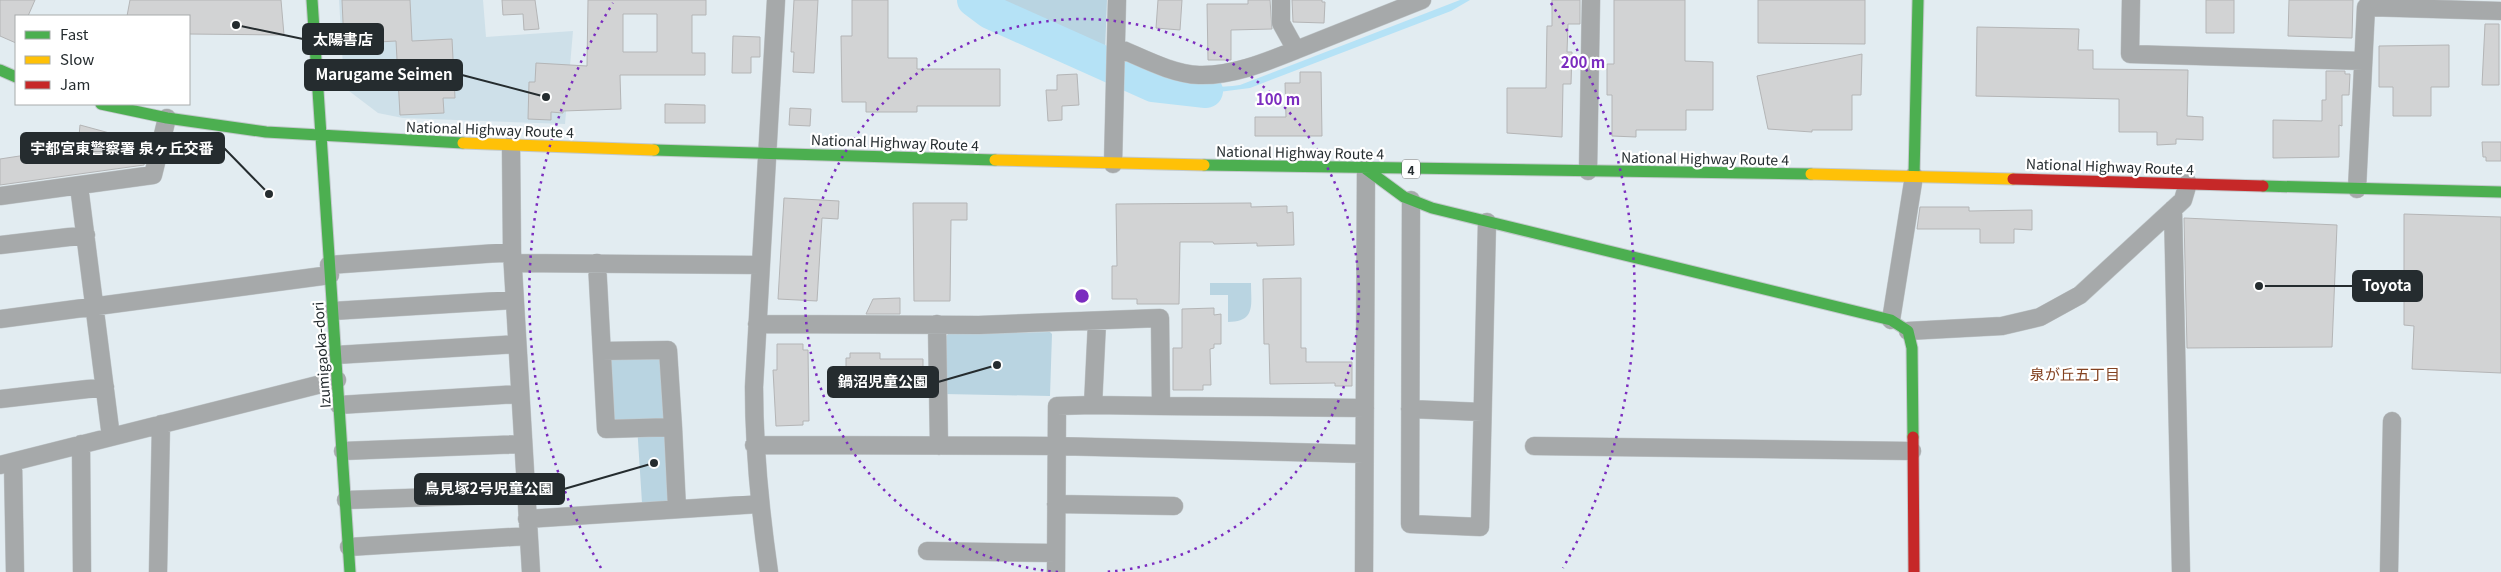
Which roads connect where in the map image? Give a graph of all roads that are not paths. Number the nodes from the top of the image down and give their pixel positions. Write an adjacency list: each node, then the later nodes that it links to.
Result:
1 (312, 0): 20 (main road, Izumigaoka-dori)
2 (776, 0): 22 (street)
3 (1117, 0): 13 (street)
4 (1281, 0): 14 (street)
5 (1422, 0): 11 (street)
6 (1590, 0): 25 (street)
7 (1918, 0): 26 (main road)
8 (2131, 0): 15 (street)
9 (2366, 3): 10 (street); 15 (street)
10 (2458, 5): 12 (street)
11 (1383, 8): 14 (street)
12 (2501, 11)
13 (1116, 47): 14 (street); 23 (street)
14 (1296, 50)
15 (2363, 61): 29 (street)
16 (0, 70): 17 (main road)
17 (15, 76)
18 (106, 105): 19 (main road, National Highway Route 4 / 4)
19 (167, 118): 20 (main road, National Highway Route 4 / 4); 28 (street)
20 (320, 136): 21 (main road, National Highway Route 4 / 4); 40 (main road, Izumigaoka-dori)
21 (511, 146): 22 (main road, National Highway Route 4 / 4); 37 (street)
22 (768, 154): 23 (main road, National Highway Route 4 / 4); 39 (street)
23 (1113, 164): 24 (main road, National Highway Route 4 / 4)
24 (1366, 168): 25 (main road, National Highway Route 4 / 4); 32 (main road); 60 (street)
25 (1588, 171): 26 (main road, National Highway Route 4 / 4)
26 (1914, 176): 27 (main road, National Highway Route 4 / 4); 45 (street)
27 (2188, 183): 29 (main road, National Highway Route 4 / 4); 33 (street)
28 (80, 186): 31 (street); 35 (street)
29 (2357, 189): 30 (main road, National Highway Route 4 / 4)
30 (2501, 192)
31 (0, 196)
32 (1411, 200): 34 (main road); 61 (street)
33 (2173, 209): 49 (street); 97 (street)
34 (1487, 222): 45 (main road); 62 (street)
35 (86, 235): 36 (street); 42 (street)
36 (0, 245)
37 (513, 258): 38 (street); 40 (street); 41 (street)
38 (597, 263): 39 (street); 51 (street)
39 (761, 265): 47 (street)
40 (330, 270): 42 (street); 43 (main road, Izumigaoka-dori)
41 (514, 300): 43 (street); 50 (street)
42 (94, 307): 44 (street); 54 (street)
43 (333, 311): 52 (main road, Izumigaoka-dori)
44 (0, 319)
45 (1891, 320): 49 (main road)
46 (1097, 322): 48 (street); 58 (street); 59 (street)
47 (757, 324): 48 (street); 69 (street)
48 (937, 324): 70 (street)
49 (1908, 331): 74 (main road)
50 (517, 344): 52 (street); 55 (street)
51 (602, 350): 65 (street); 65 (street)
52 (336, 355): 53 (main road, Izumigaoka-dori)
53 (338, 380): 57 (main road, Izumigaoka-dori); 64 (street)
54 (105, 387): 56 (street); 66 (street)
55 (519, 394): 57 (street); 68 (street)
56 (0, 399)
57 (339, 405): 73 (main road, Izumigaoka-dori)
58 (1093, 405): 59 (street); 71 (street)
59 (1161, 406): 60 (street)
60 (1365, 408): 75 (street)
61 (1410, 409): 62 (street); 62 (street)
62 (1482, 412)
63 (2392, 421): 98 (street)
64 (161, 424): 66 (street); 90 (street)
65 (673, 427): 82 (street)
66 (111, 437): 67 (street)
67 (81, 444): 76 (street); 89 (street)
68 (522, 444): 73 (street); 77 (street)
69 (754, 445): 70 (street); 79 (street)
70 (939, 446): 71 (street)
71 (1056, 446): 75 (street); 80 (street)
72 (1534, 446): 74 (street)
73 (343, 451): 78 (main road, Izumigaoka-dori)
74 (1912, 451): 96 (main road)
75 (1364, 454): 95 (street)
76 (6, 463): 88 (street)
77 (525, 494): 78 (street); 83 (street)
78 (346, 500): 85 (main road, Izumigaoka-dori)
79 (759, 504): 82 (street); 93 (street)
80 (1056, 504): 81 (street); 87 (street)
81 (1174, 506)
82 (677, 509): 83 (street)
83 (527, 519): 84 (street)
84 (528, 536): 85 (street); 92 (street)
85 (348, 547): 91 (main road, Izumigaoka-dori)
86 (927, 551): 87 (street)
87 (1056, 553): 94 (street)
88 (15, 572)
89 (82, 572)
90 (158, 572)
91 (350, 572)
92 (531, 572)
93 (769, 572)
94 (1056, 572)
95 (1364, 572)
96 (1914, 572)
97 (2181, 572)
98 (2389, 572)

